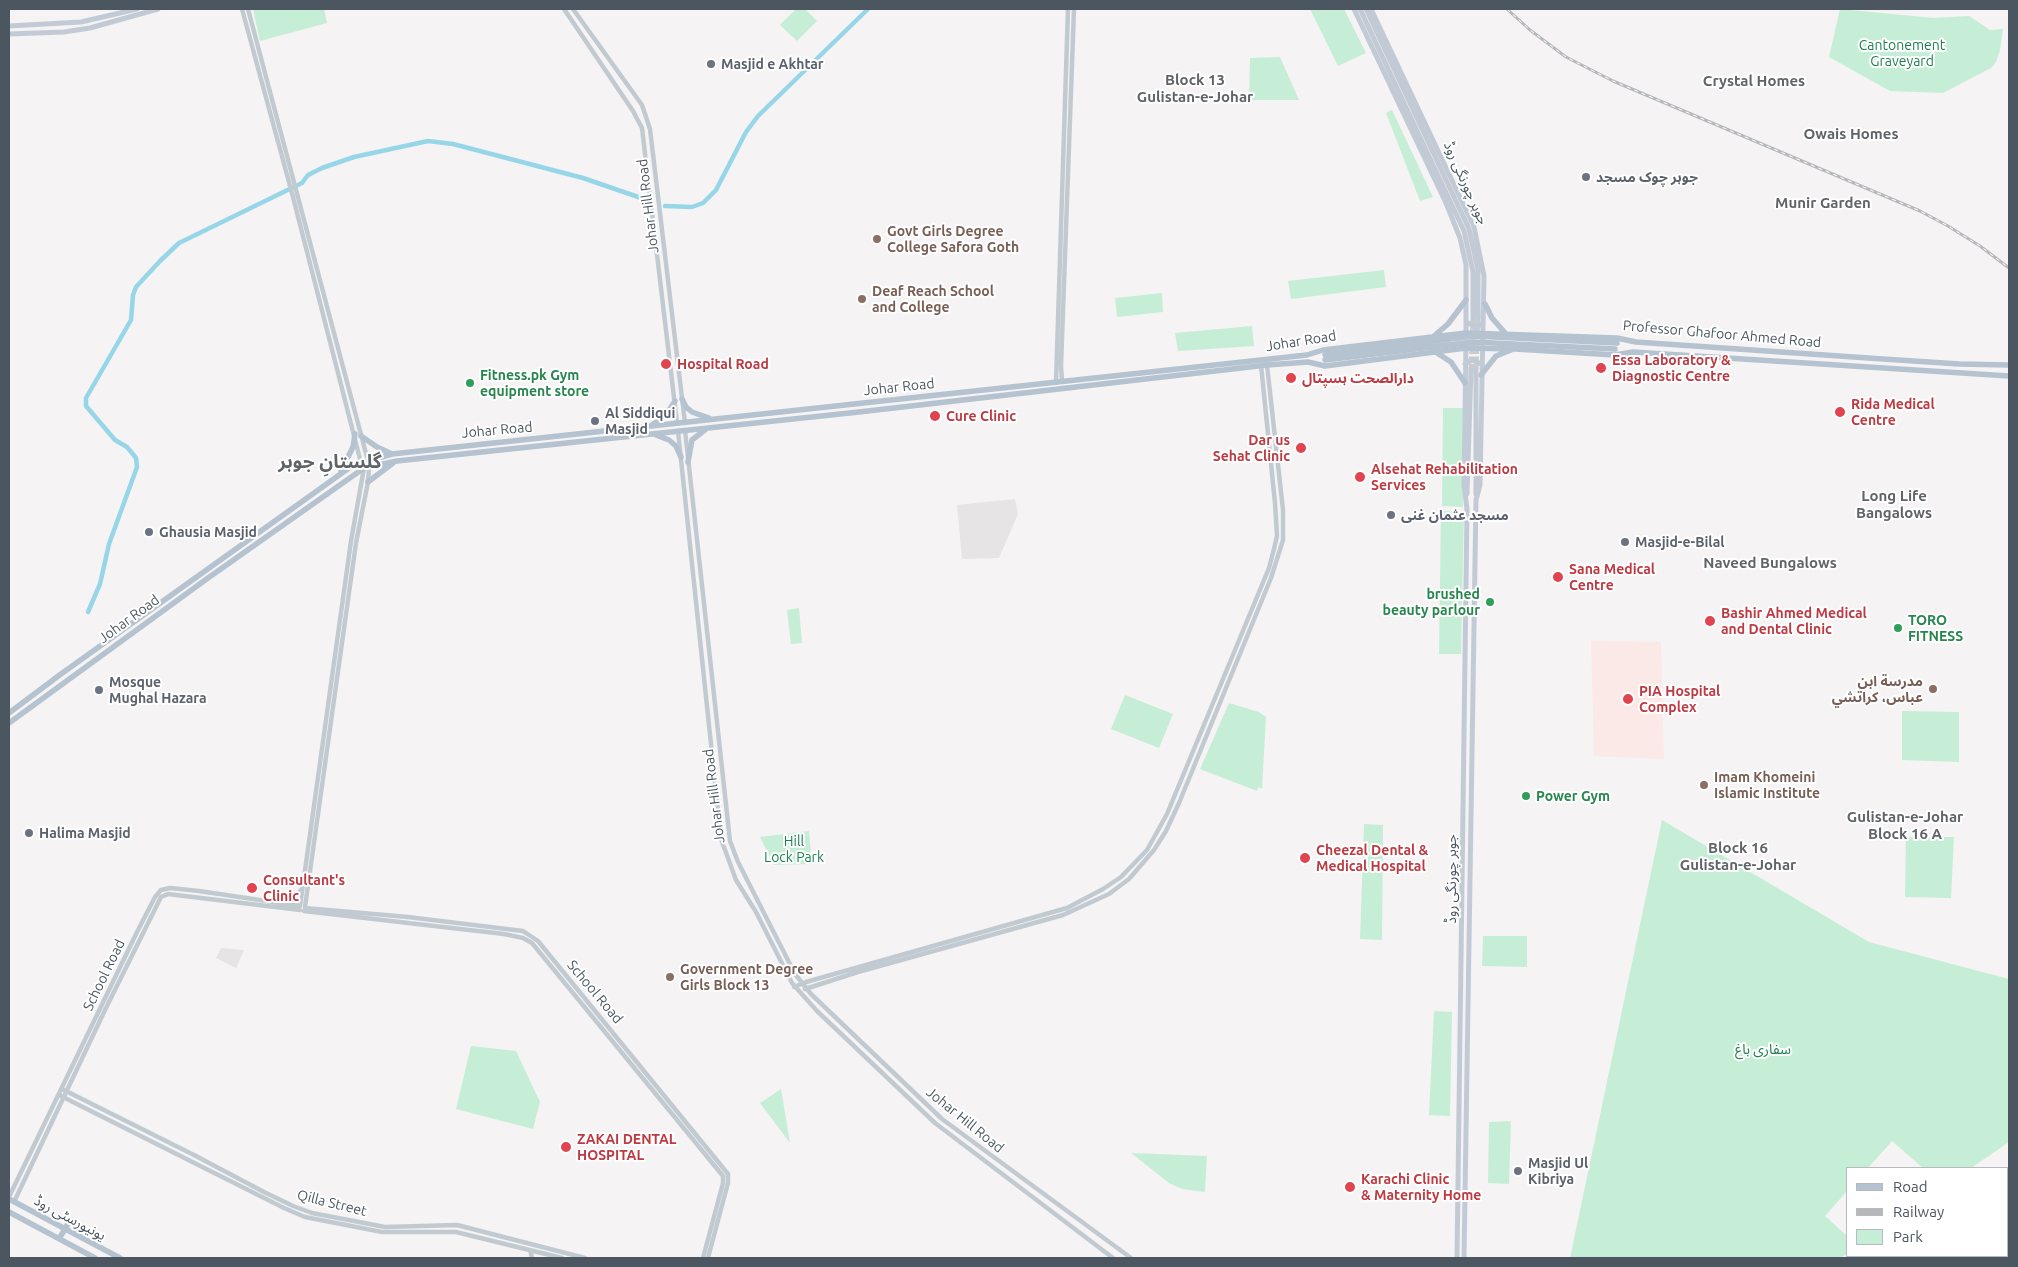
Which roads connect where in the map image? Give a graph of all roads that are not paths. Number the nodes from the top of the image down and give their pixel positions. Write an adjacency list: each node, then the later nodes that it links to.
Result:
1 (137, 9): 14 (main road)
2 (158, 9): 16 (main road)
3 (242, 9): 19 (street)
4 (248, 9): 19 (street)
5 (564, 9): 47 (street)
6 (573, 9): 46 (street, Johar Hill Road)
7 (1068, 9): 17 (street)
8 (1074, 9): 18 (street)
9 (1354, 9): 20 (main road, جوہر چورنگی روڈ)
10 (1360, 9): 11 (main road, جوہر چورنگی روڈ)
11 (1366, 9)
12 (1371, 9): 21 (main road, جوہر چورنگی روڈ)
13 (9, 26): 14 (main road)
14 (20, 26): 16 (main road)
15 (9, 34): 16 (main road)
16 (21, 34)
17 (1062, 159): 18 (street); 44 (street)
18 (1069, 159): 44 (street)
19 (290, 177): 57 (street)
20 (1466, 300): 22 (main road, جوہر چورنگی روڈ); 27 (main road)
21 (1484, 304): 23 (main road, جوہر چورنگی روڈ); 26 (main road)
22 (1466, 322): 23 (main road); 25 (main road, جوہر چورنگی روڈ)
23 (1483, 323): 24 (main road, جوہر چورنگی روڈ)
24 (1482, 333): 25 (main road, Professor Ghafoor Ahmed Road); 26 (main road, Professor Ghafoor Ahmed Road); 31 (main road, جوہر چورنگی روڈ)
25 (1466, 334): 27 (main road, Professor Ghafoor Ahmed Road); 30 (main road, جوہر چورنگی روڈ)
26 (1506, 334): 28 (main road, Professor Ghafoor Ahmed Road)
27 (1434, 336): 36 (main road, Johar Road)
28 (1636, 342): 29 (main road); 35 (main road, Professor Ghafoor Ahmed Road)
29 (1616, 346): 34 (main road); 36 (main road, bridge)
30 (1466, 348): 31 (main road, Johar Road); 33 (main road, Johar Road); 37 (main road, جوہر چورنگی روڈ)
31 (1482, 348): 32 (main road, Johar Road); 38 (main road, جوہر چورنگی روڈ)
32 (1515, 349): 34 (main road, Johar Road); 42 (main road)
33 (1434, 351): 36 (main road, Johar Road); 45 (main road)
34 (1633, 352): 39 (main road)
35 (1838, 356): 39 (main road); 41 (main road, Professor Ghafoor Ahmed Road)
36 (1308, 359): 40 (main road, Johar Road); 44 (main road, Johar Road)
37 (1466, 364): 38 (main road); 45 (main road, جوہر چورنگی روڈ)
38 (1481, 364): 42 (main road, جوہر چورنگی روڈ)
39 (1837, 364): 43 (main road)
40 (1264, 365): 49 (main road, Johar Road); 68 (street); 69 (street)
41 (2009, 365)
42 (1476, 371): 67 (main road, جوہر چورنگی روڈ); 73 (main road, جوہر چورنگی روڈ)
43 (2009, 376)
44 (1059, 382): 48 (main road, Johar Road)
45 (1465, 383): 67 (main road, جوہر چورنگی روڈ)
46 (682, 399): 50 (main road); 52 (street, Johar Hill Road)
47 (675, 401): 51 (street); 53 (main road)
48 (832, 407): 49 (main road); 50 (main road, Johar Road)
49 (832, 414): 54 (main road, Johar Road)
50 (714, 419): 52 (main road, Johar Road)
51 (678, 423): 52 (main road, Johar Road); 53 (main road, Johar Road)
52 (684, 423)
53 (650, 426): 58 (main road, Johar Road)
54 (710, 427): 55 (main road, Johar Road); 61 (main road)
55 (682, 430): 56 (main road, Johar Road); 59 (street, Johar Hill Road); 61 (street, Johar Hill Road)
56 (651, 434): 59 (main road); 60 (main road, Johar Road)
57 (358, 435): 58 (main road); 62 (street); 65 (main road)
58 (392, 454): 62 (main road, Johar Road)
59 (681, 457): 64 (street, Johar Hill Road)
60 (397, 461): 62 (main road, Johar Road); 66 (main road)
61 (688, 462): 63 (street, Johar Hill Road)
62 (366, 465): 65 (main road, Johar Road); 66 (street); 71 (main road, Johar Road); 78 (street)
63 (690, 472): 64 (street); 82 (street, Johar Hill Road)
64 (683, 473): 82 (street, Johar Hill Road)
65 (339, 475): 70 (main road, Johar Road)
66 (368, 482): 81 (street)
67 (1467, 499): 72 (main road, جوہر چورنگی روڈ)
68 (1236, 647): 69 (street); 76 (street)
69 (1242, 650): 77 (street)
70 (9, 713)
71 (9, 722)
72 (1464, 726): 73 (main road); 74 (main road, جوہر چورنگی روڈ)
73 (1472, 726): 75 (main road, جوہر چورنگی روڈ)
74 (1464, 737): 75 (main road); 101 (main road, جوہر چورنگی روڈ)
75 (1472, 738): 100 (main road, جوہر چورنگی روڈ)
76 (1196, 744): 77 (street); 87 (street)
77 (1202, 746): 89 (street)
78 (302, 888): 79 (street); 81 (street)
79 (280, 903): 80 (street, School Road); 81 (street, School Road)
80 (271, 904): 81 (street, School Road); 83 (street, School Road)
81 (303, 908): 84 (street, School Road)
82 (759, 911): 87 (street, Johar Hill Road); 88 (street, Johar Hill Road)
83 (150, 913): 92 (street, School Road); 93 (street, School Road)
84 (390, 918): 85 (street, School Road); 86 (street, School Road)
85 (543, 947): 86 (street); 120 (street, School Road)
86 (538, 951): 119 (street, School Road)
87 (801, 983): 88 (street); 89 (street, Johar Hill Road)
88 (794, 987): 91 (street, Johar Hill Road)
89 (805, 989): 90 (street, Johar Hill Road)
90 (835, 1018): 91 (street); 96 (street, Johar Hill Road)
91 (830, 1023): 97 (street, Johar Hill Road)
92 (62, 1089): 93 (street, Qilla Street); 94 (street, School Road)
93 (67, 1092): 95 (street, School Road); 102 (street, Qilla Street)
94 (59, 1095): 95 (street, Qilla Street); 98 (street, School Road)
95 (64, 1098): 98 (street, School Road); 104 (street, Qilla Street)
96 (924, 1103): 97 (street); 122 (street, Johar Hill Road)
97 (919, 1109): 121 (street, Johar Hill Road)
98 (11, 1200): 107 (main road, یونیورسٹی روڈ)
99 (9, 1212): 108 (main road, یونیورسٹی روڈ)
100 (1465, 1212): 101 (main road); 106 (main road, جوہر چورنگی روڈ)
101 (1458, 1213): 105 (main road, جوہر چورنگی روڈ)
102 (325, 1216): 104 (street); 109 (street, Qilla Street)
103 (69, 1222): 107 (main road)
104 (324, 1222): 110 (street, Qilla Street)
105 (1458, 1226): 106 (main road); 123 (main road, جوہر چورنگی روڈ)
106 (1465, 1226): 124 (main road, جوہر چورنگی روڈ)
107 (64, 1229): 108 (main road); 114 (main road, یونیورسٹی روڈ)
108 (59, 1239): 113 (main road, یونیورسٹی روڈ)
109 (511, 1239): 110 (street); 118 (street, Qilla Street)
110 (510, 1245): 111 (street, Qilla Street)
111 (530, 1250): 112 (street, Qilla Street); 115 (street)
112 (543, 1253): 116 (street); 117 (street, Qilla Street)
113 (95, 1258)
114 (120, 1258)
115 (532, 1258)
116 (538, 1258)
117 (562, 1258)
118 (585, 1258)
119 (703, 1258)
120 (708, 1258)
121 (1113, 1258)
122 (1131, 1258)
123 (1457, 1258)
124 (1464, 1258)

